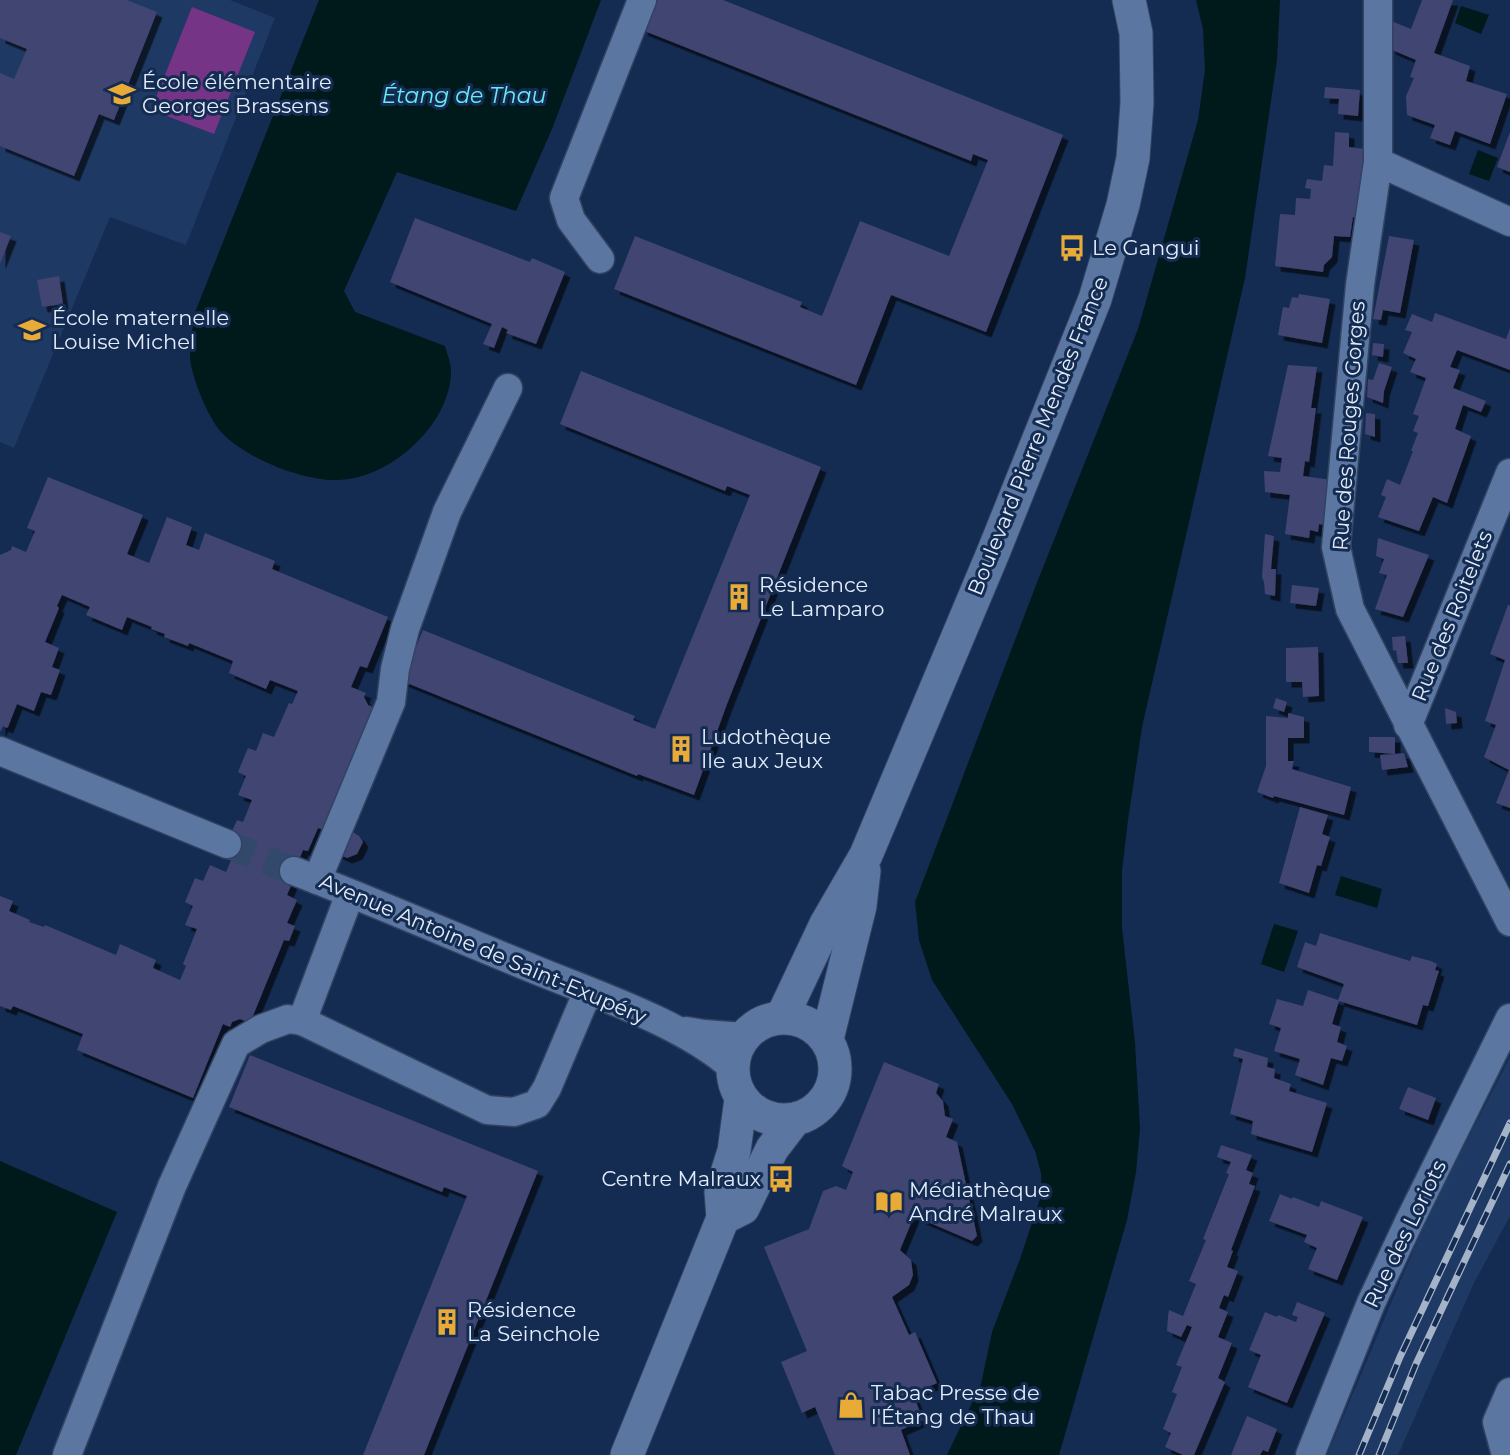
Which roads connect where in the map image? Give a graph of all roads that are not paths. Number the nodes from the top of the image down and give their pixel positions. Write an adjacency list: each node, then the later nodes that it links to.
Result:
1 (642, 0): 6 (street)
2 (1129, 0): 12 (street, Boulevard Pierre Mendès France)
3 (1378, 0): 4 (street, Rue des Rouges Gorges)
4 (1378, 162): 5 (street); 9 (street, Rue des Rouges Gorges)
5 (1510, 222)
6 (600, 259)
7 (508, 388): 13 (street, Avenue Antoine de Saint-Exupéry)
8 (1510, 473): 9 (street, Rue des Roitelets)
9 (1408, 725): 14 (street, Rue des Rouges Gorges)
10 (0, 751): 11 (street)
11 (227, 844)
12 (866, 855): 16 (street, Boulevard Pierre Mendès France); 19 (street, Boulevard Pierre Mendès France)
13 (350, 894): 15 (street, Avenue Antoine de Saint-Exupéry); 18 (street)
14 (1510, 922)
15 (588, 991): 18 (street); 20 (street, Avenue Antoine de Saint-Exupéry)
16 (782, 1017): 19 (street); 20 (street)
17 (1510, 1018): 27 (street, Rue des Loriots)
18 (302, 1021): 25 (street)
19 (827, 1039): 22 (street)
20 (737, 1052): 21 (street)
21 (741, 1098): 22 (street); 23 (street)
22 (795, 1119): 23 (street)
23 (723, 1218): 26 (street)
24 (1510, 1392): 28 (street)
25 (67, 1455)
26 (627, 1455)
27 (1310, 1455)
28 (1506, 1455)

